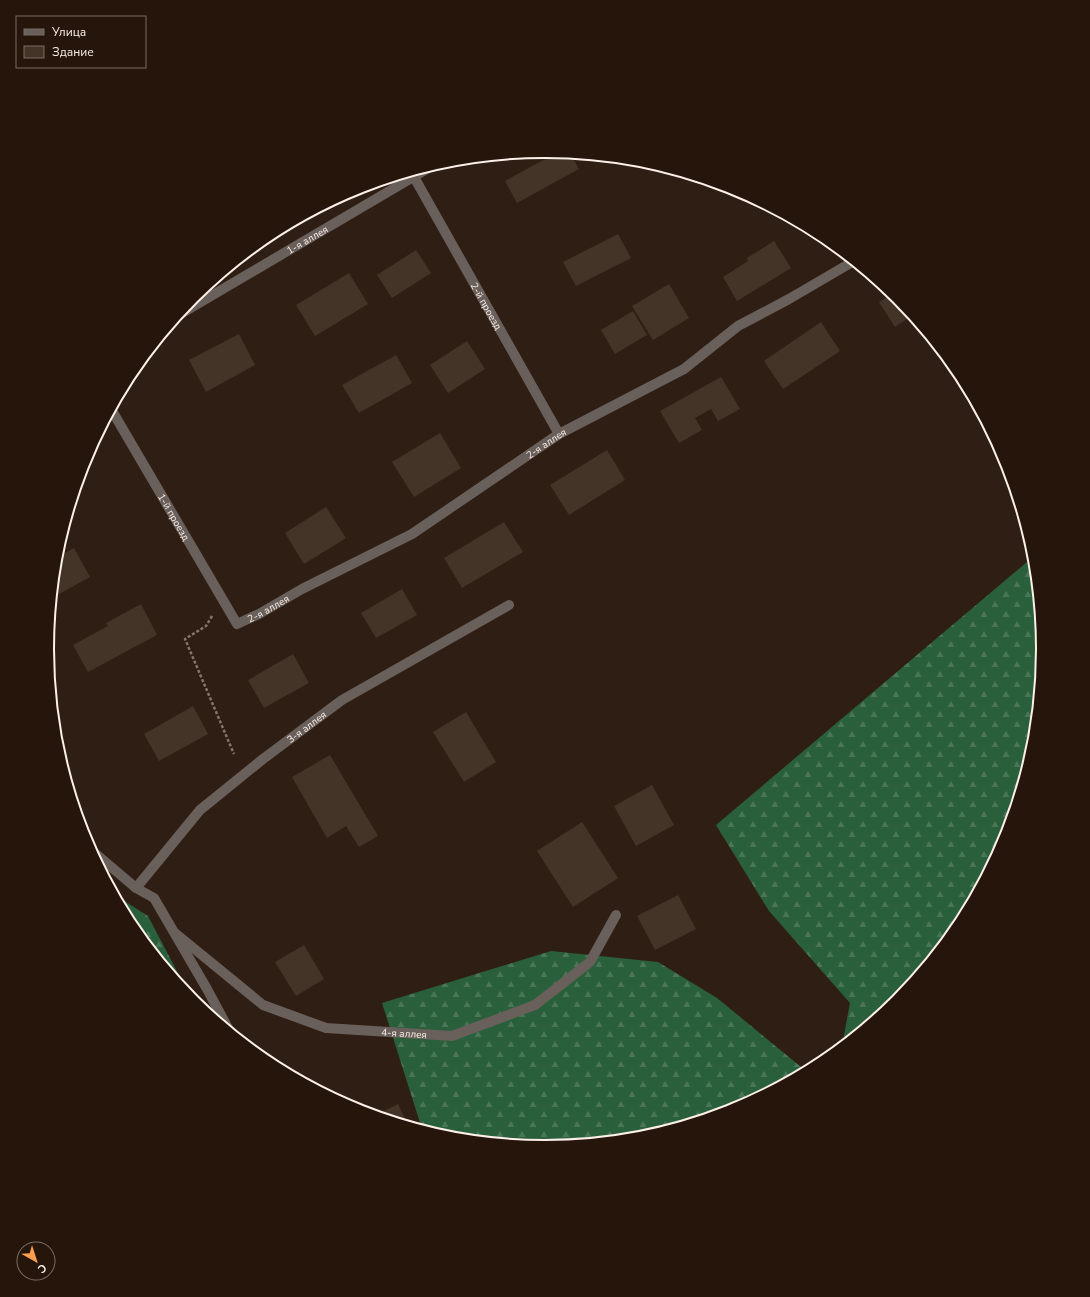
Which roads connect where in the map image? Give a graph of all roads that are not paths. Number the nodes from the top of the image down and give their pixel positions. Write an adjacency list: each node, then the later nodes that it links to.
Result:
1 (420, 174): 2 (street, 1-я аллея)
2 (414, 177): 4 (street, 1-я аллея); 6 (street, 2-й проезд)
3 (850, 264): 6 (street, 2-я аллея)
4 (193, 307)
5 (114, 414): 8 (street, 1-й проезд)
6 (559, 434): 8 (street, 2-я аллея)
7 (509, 605): 10 (street, 3-я аллея)
8 (238, 624)
9 (102, 859): 10 (street)
10 (136, 888): 12 (street)
11 (616, 915): 12 (street, 4-я аллея)
12 (175, 933): 13 (street)
13 (224, 1020)

